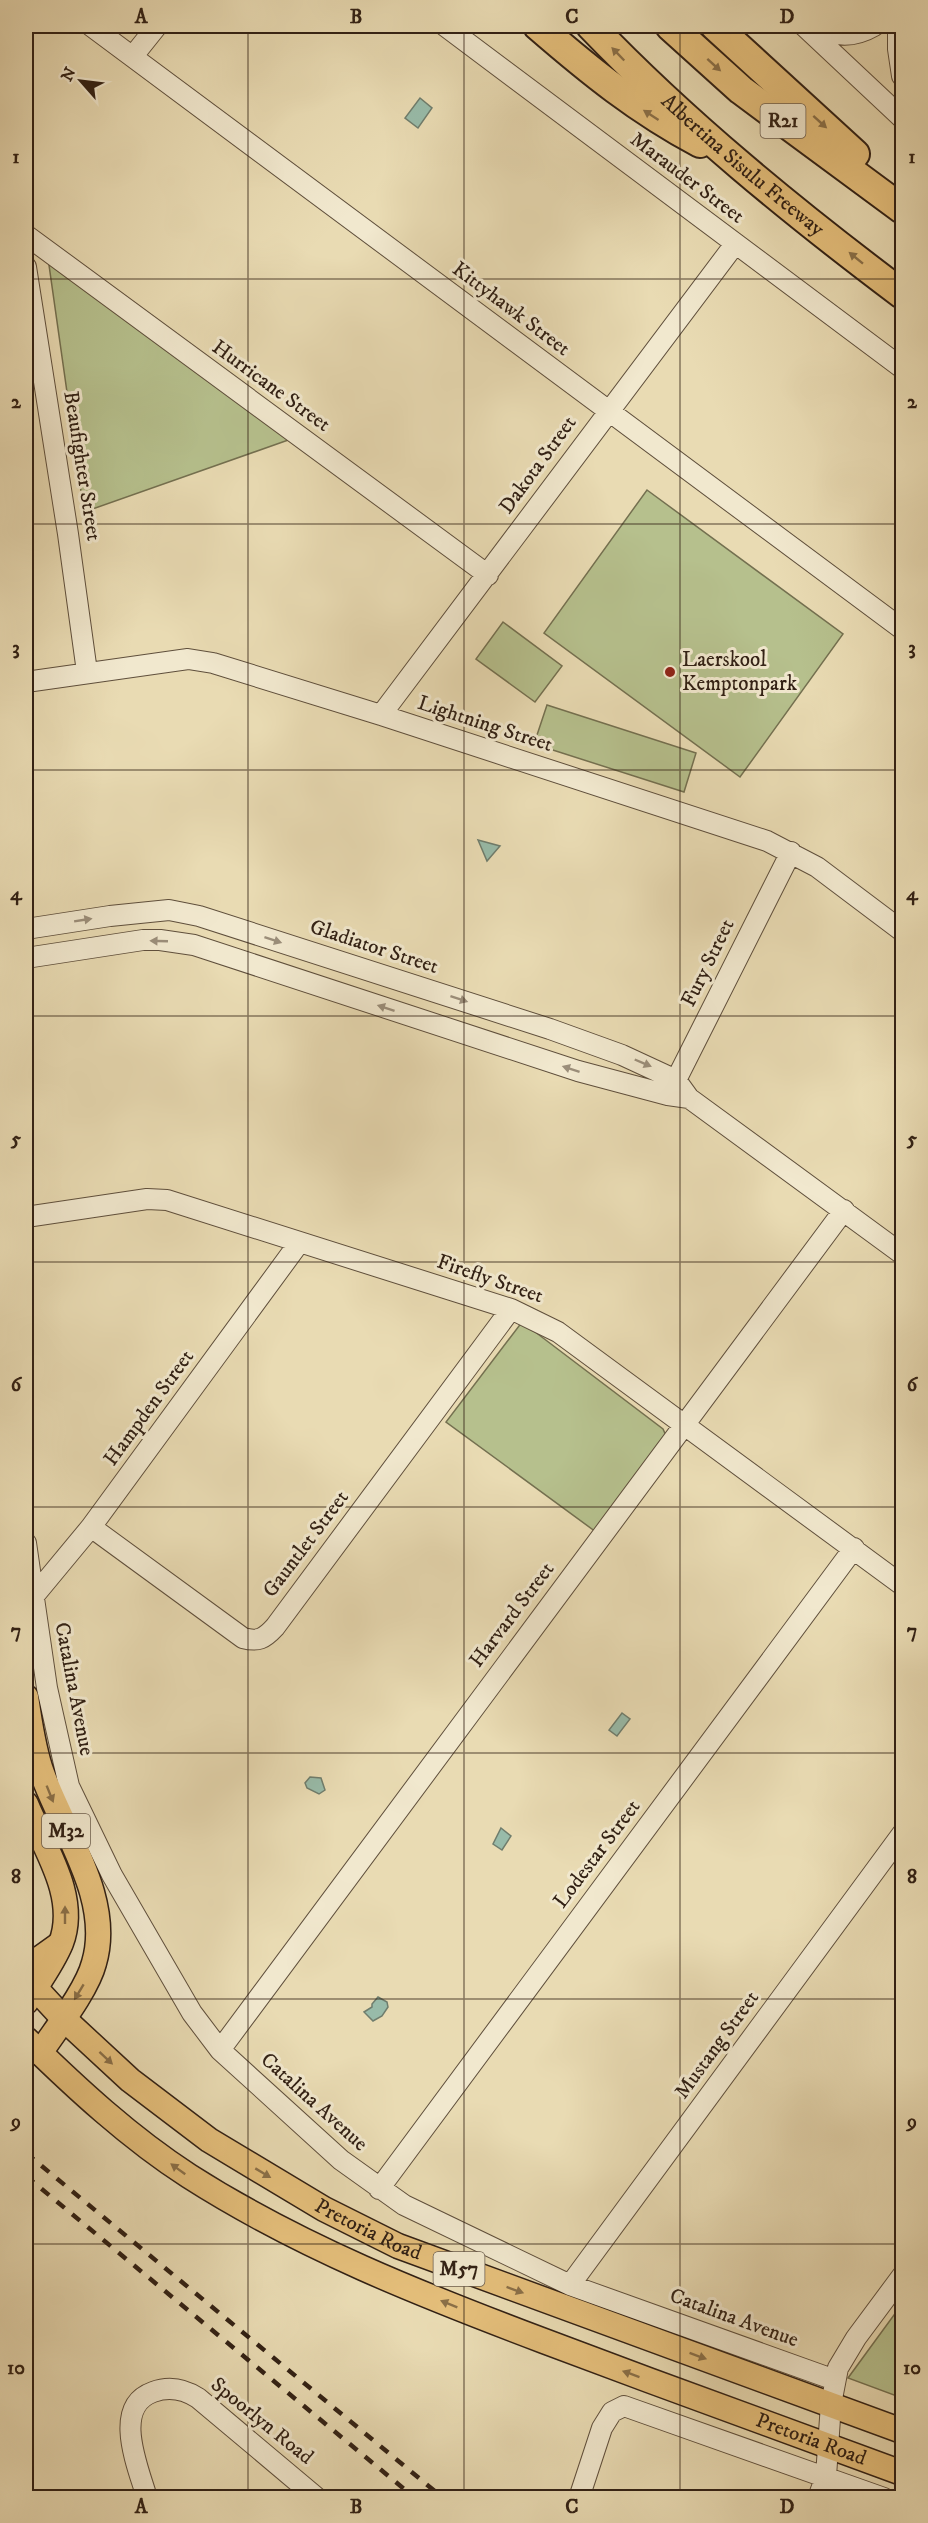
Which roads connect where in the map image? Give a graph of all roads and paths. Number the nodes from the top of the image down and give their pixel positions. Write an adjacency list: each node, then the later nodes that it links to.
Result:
1 (91, 26): 12 (street, Kittyhawk Street)
2 (157, 26): 12 (street)
3 (445, 26): 19 (street, Marauder Street)
4 (538, 26): 15 (highway, one-way to 4)
5 (591, 26): 15 (highway, Albertina Sisulu Freeway, one-way to 5)
6 (670, 26): 17 (highway, R21, one-way to 17)
7 (715, 26): 16 (highway, one-way to 16)
8 (804, 26): 14 (street)
9 (816, 26): 10 (street)
10 (874, 26)
11 (898, 26): 13 (street)
12 (133, 56): 23 (street, Kittyhawk Street)
13 (903, 76)
14 (903, 118)
15 (739, 164): 21 (highway, Albertina Sisulu Freeway, one-way to 15)
16 (903, 198)
17 (903, 209)
18 (26, 235): 24 (street, Hurricane Street)
19 (735, 244): 22 (street, Marauder Street); 23 (street, Dakota Street)
20 (26, 267): 26 (street, Beaufighter Street)
21 (903, 294)
22 (903, 368)
23 (608, 411): 24 (street, Dakota Street); 25 (street, Kittyhawk Street)
24 (488, 575): 28 (street, Dakota Street)
25 (903, 630)
26 (87, 672): 27 (street, Lightning Street); 28 (street, Lightning Street)
27 (26, 682)
28 (381, 715): 29 (street, Lightning Street)
29 (791, 852): 32 (street, Lightning Street); 38 (street, Fury Street)
30 (199, 916): 31 (street, Gladiator Street, one-way to 30); 33 (street); 36 (street, Gladiator Street, one-way to 36)
31 (34, 928): 34 (street)
32 (903, 931)
33 (194, 945): 34 (street, Gladiator Street, one-way to 34); 37 (street, Gladiator Street, one-way to 33)
34 (48, 955): 35 (street, Gladiator Street)
35 (26, 958)
36 (550, 1029): 37 (street); 38 (street, Gladiator Street, one-way to 38)
37 (540, 1059): 38 (street, Gladiator Street, one-way to 37)
38 (672, 1088): 39 (street, Gladiator Street)
39 (844, 1210): 42 (street, Gladiator Street); 44 (street, Harvard Street)
40 (26, 1217): 41 (street, Firefly Street)
41 (299, 1243): 43 (street, Firefly Street); 45 (street, Hampden Street)
42 (903, 1254)
43 (511, 1309): 44 (street, Firefly Street); 45 (street, Gauntlet Street)
44 (684, 1424): 47 (street, Firefly Street); 58 (street, Harvard Street)
45 (91, 1527): 49 (street, Hampden Street)
46 (26, 1543): 49 (street, Catalina Avenue)
47 (854, 1548): 48 (street, Firefly Street); 59 (street, Lodestar Street)
48 (903, 1585)
49 (33, 1598): 58 (street, Catalina Avenue)
50 (26, 1697): 56 (main road, M32, one-way to 56)
51 (26, 1804): 53 (main road, M32, one-way to 51)
52 (903, 1834): 61 (street, Mustang Street)
53 (60, 1944): 54 (main road); 55 (main road, M32)
54 (26, 1959)
55 (29, 1989): 56 (main road, Pretoria Road / M57)
56 (63, 2018): 57 (main road, M32); 63 (main road, Pretoria Road / M57, one-way to 63)
57 (33, 2046): 65 (main road, Pretoria Road / M57, one-way to 57)
58 (220, 2050): 59 (street, Catalina Avenue)
59 (379, 2189): 61 (street, Catalina Avenue)
60 (903, 2276): 62 (street)
61 (570, 2285): 62 (street, Catalina Avenue)
62 (835, 2380): 63 (street)
63 (831, 2404): 64 (main road, Pretoria Road / M57); 65 (street)
64 (903, 2431)
65 (828, 2446): 66 (main road, Pretoria Road / M57); 67 (street)
66 (903, 2474)
67 (826, 2476): 70 (street); 71 (street); 72 (street)
68 (147, 2498): 69 (street, Spoorlyn Road)
69 (317, 2498)
70 (579, 2498)
71 (818, 2498)
72 (884, 2498)

